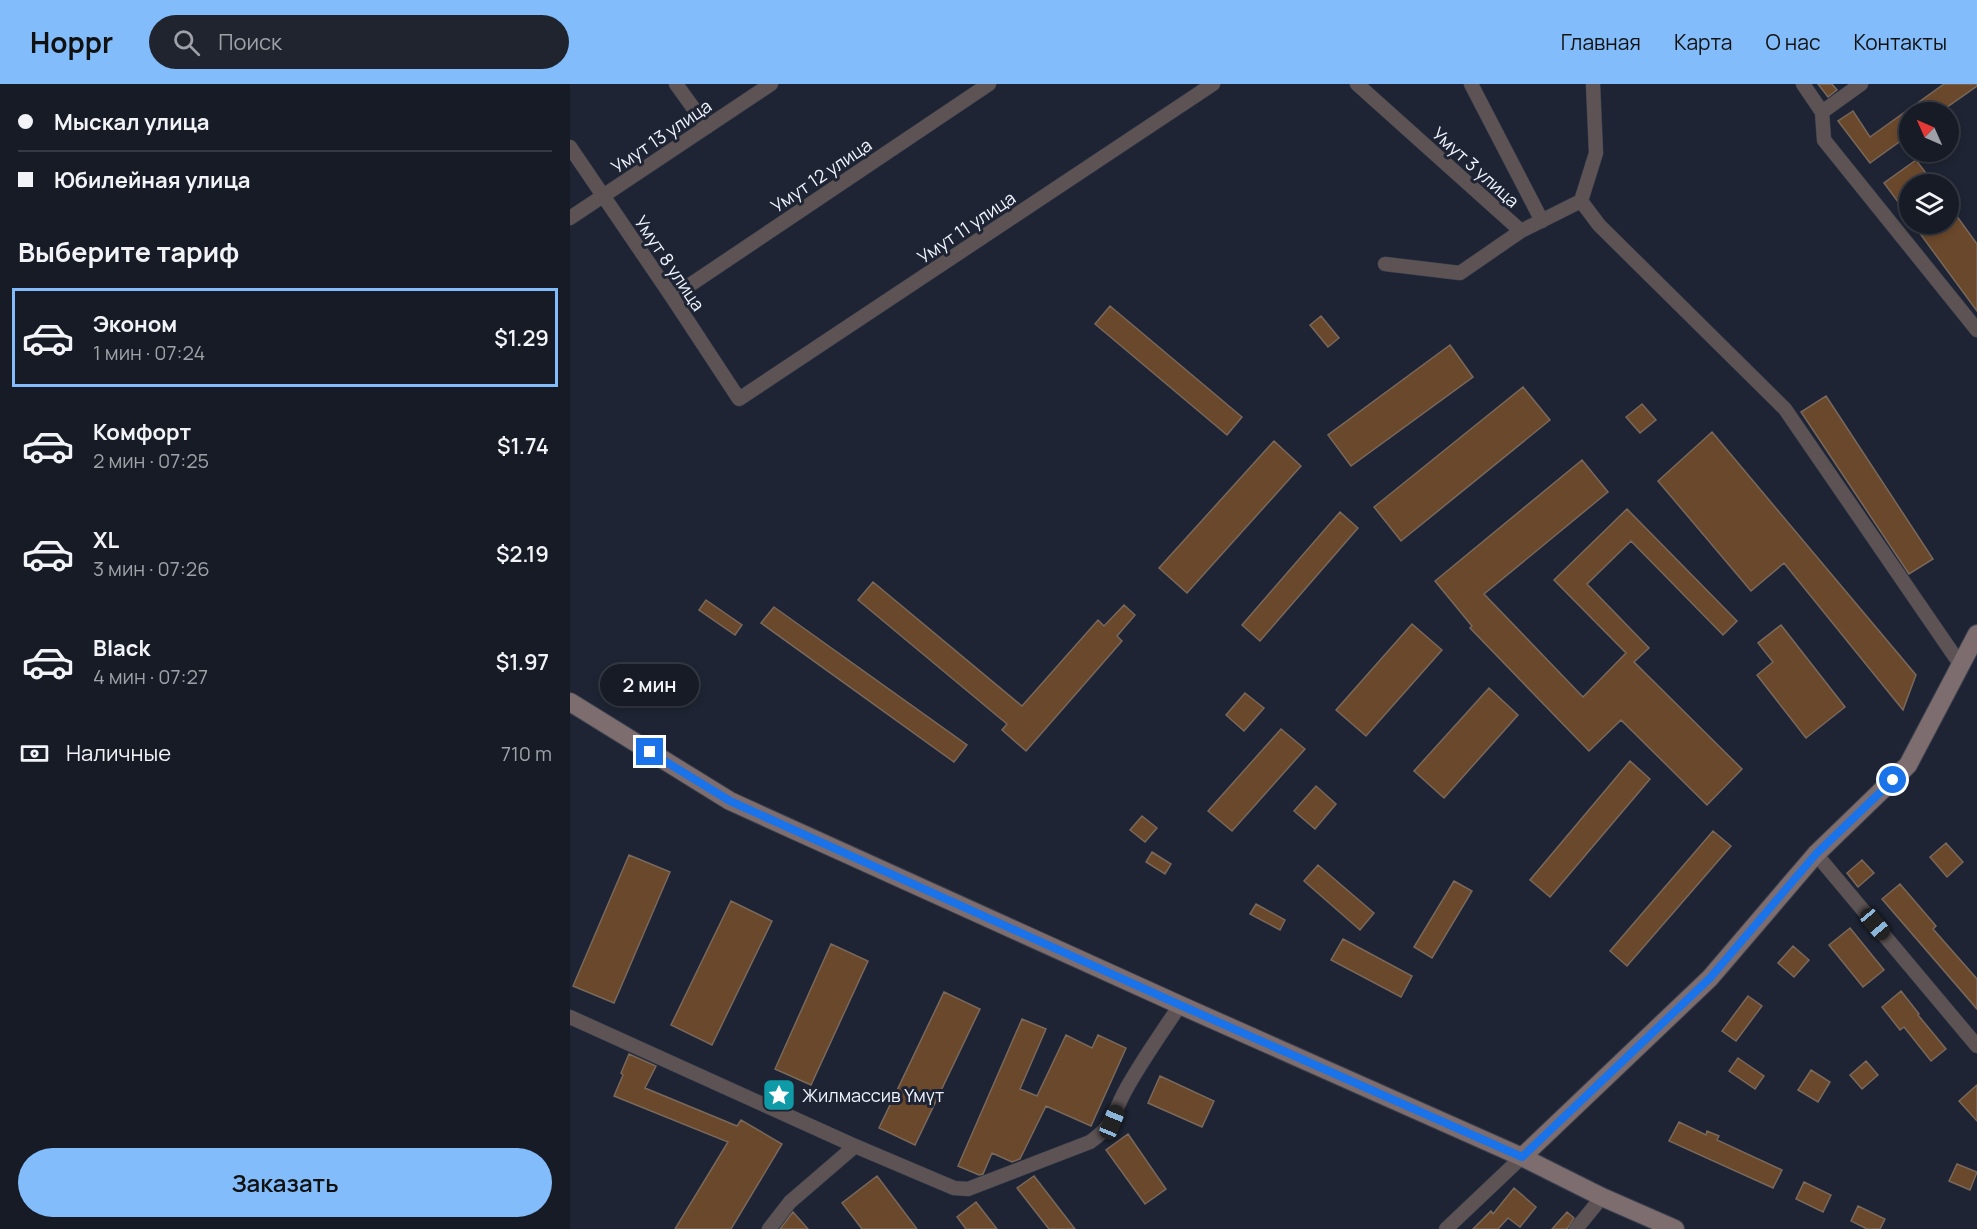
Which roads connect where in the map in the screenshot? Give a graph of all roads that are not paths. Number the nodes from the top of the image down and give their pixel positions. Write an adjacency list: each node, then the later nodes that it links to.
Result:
1 (676, 84): 11 (street)
2 (771, 84): 11 (street, Умут 13 улица)
3 (989, 84): 19 (street, Умут 12 улица)
4 (1214, 84): 21 (street, Умут 11 улица)
5 (1357, 84): 17 (street, Умут 3 улица)
6 (1471, 84): 16 (street)
7 (1593, 84): 14 (street)
8 (1803, 84): 10 (street)
9 (1861, 84): 10 (street)
10 (1822, 112): 20 (street)
11 (707, 127): 13 (street, Умут 13 улица)
12 (570, 147): 13 (street, Умут 8 улица)
13 (604, 196): 15 (street, Умут 13 улица); 19 (street, Умут 8 улица)
14 (1581, 201): 16 (street, Умут 3 улица); 23 (street)
15 (570, 218)
16 (1542, 221): 17 (street, Умут 3 улица)
17 (1521, 231): 18 (street)
18 (1385, 264)
19 (672, 297): 21 (street, Умут 8 улица)
20 (1977, 330)
21 (739, 399)
22 (1977, 634): 23 (main road)
23 (1960, 664): 25 (main road)
24 (570, 702): 26 (main road)
25 (1816, 854): 28 (street); 30 (main road)
26 (1180, 1005): 29 (street); 30 (main road)
27 (570, 1017): 29 (street)
28 (1977, 1046)
29 (855, 1146): 32 (street)
30 (1522, 1157): 31 (main road); 33 (street)
31 (1602, 1197): 34 (street); 35 (main road)
32 (769, 1229)
33 (1446, 1229)
34 (1576, 1229)
35 (1675, 1229)

